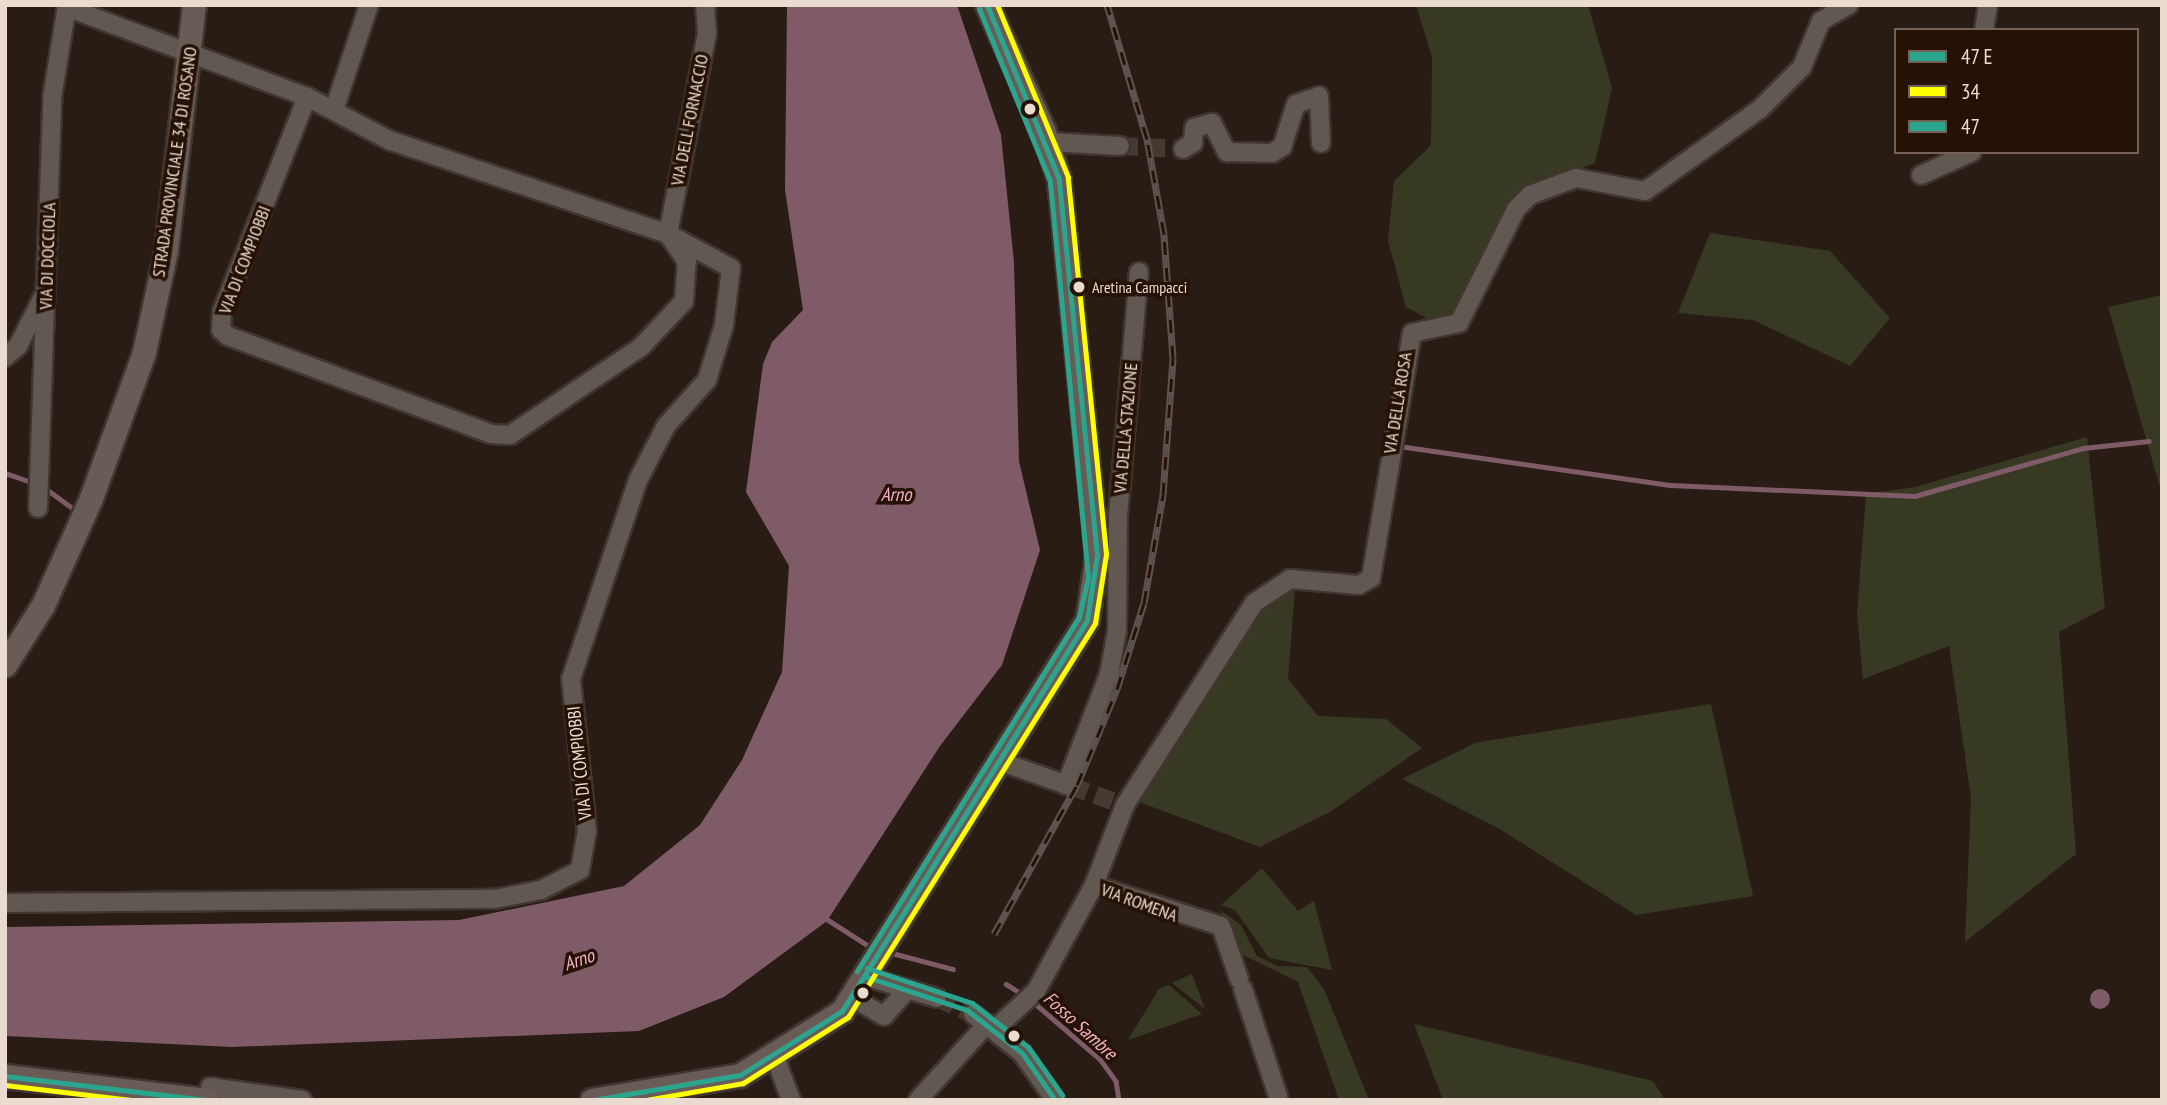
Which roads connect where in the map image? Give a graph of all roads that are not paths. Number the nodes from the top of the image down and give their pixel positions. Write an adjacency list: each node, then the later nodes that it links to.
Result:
1 (194, 5): 9 (main road, STRADA PROVINCIALE 34 DI ROSANO)
2 (369, 5): 11 (street)
3 (705, 5): 18 (street, VIA DELL FORNACCIO)
4 (987, 5): 12 (main road)
5 (1849, 5): 25 (street, VIA DELLA ROSA)
6 (1988, 5): 8 (street)
7 (66, 6): 9 (street, VIA DI COMPIOBBI); 20 (street, VIA DI DOCCIOLA)
8 (1984, 28)
9 (190, 52): 10 (street, VIA DI COMPIOBBI); 23 (main road, STRADA PROVINCIALE 34 DI ROSANO)
10 (307, 97): 11 (street, VIA DI COMPIOBBI); 18 (street, VIA DI COMPIOBBI)
11 (334, 110): 18 (street, VIA DI COMPIOBBI)
12 (1048, 142): 14 (street); 24 (main road)
13 (1321, 143): 15 (street)
14 (1120, 146)
15 (1183, 149)
16 (1968, 154): 17 (street)
17 (1921, 175)
18 (668, 234): 26 (street, VIA DI COMPIOBBI)
19 (1139, 272): 24 (street, VIA DELLA STAZIONE)
20 (46, 291): 21 (street); 22 (street, VIA DI DOCCIOLA)
21 (5, 357)
22 (38, 508)
23 (5, 665)
24 (999, 761): 27 (main road)
25 (1094, 885): 31 (street, VIA ROMENA); 36 (street, VIA ROMENA)
26 (5, 902)
27 (864, 976): 28 (street); 29 (main road)
28 (906, 991): 29 (street); 30 (street)
29 (852, 997): 32 (main road)
30 (937, 998)
31 (985, 1022): 41 (street, VIA ROMENA); 42 (street)
32 (775, 1057): 37 (main road); 40 (street)
33 (5, 1076): 35 (main road)
34 (209, 1093): 35 (main road); 38 (street)
35 (118, 1094)
36 (1278, 1096)
37 (643, 1097): 39 (main road)
38 (302, 1100)
39 (592, 1100)
40 (791, 1100)
41 (918, 1100)
42 (1055, 1100)

